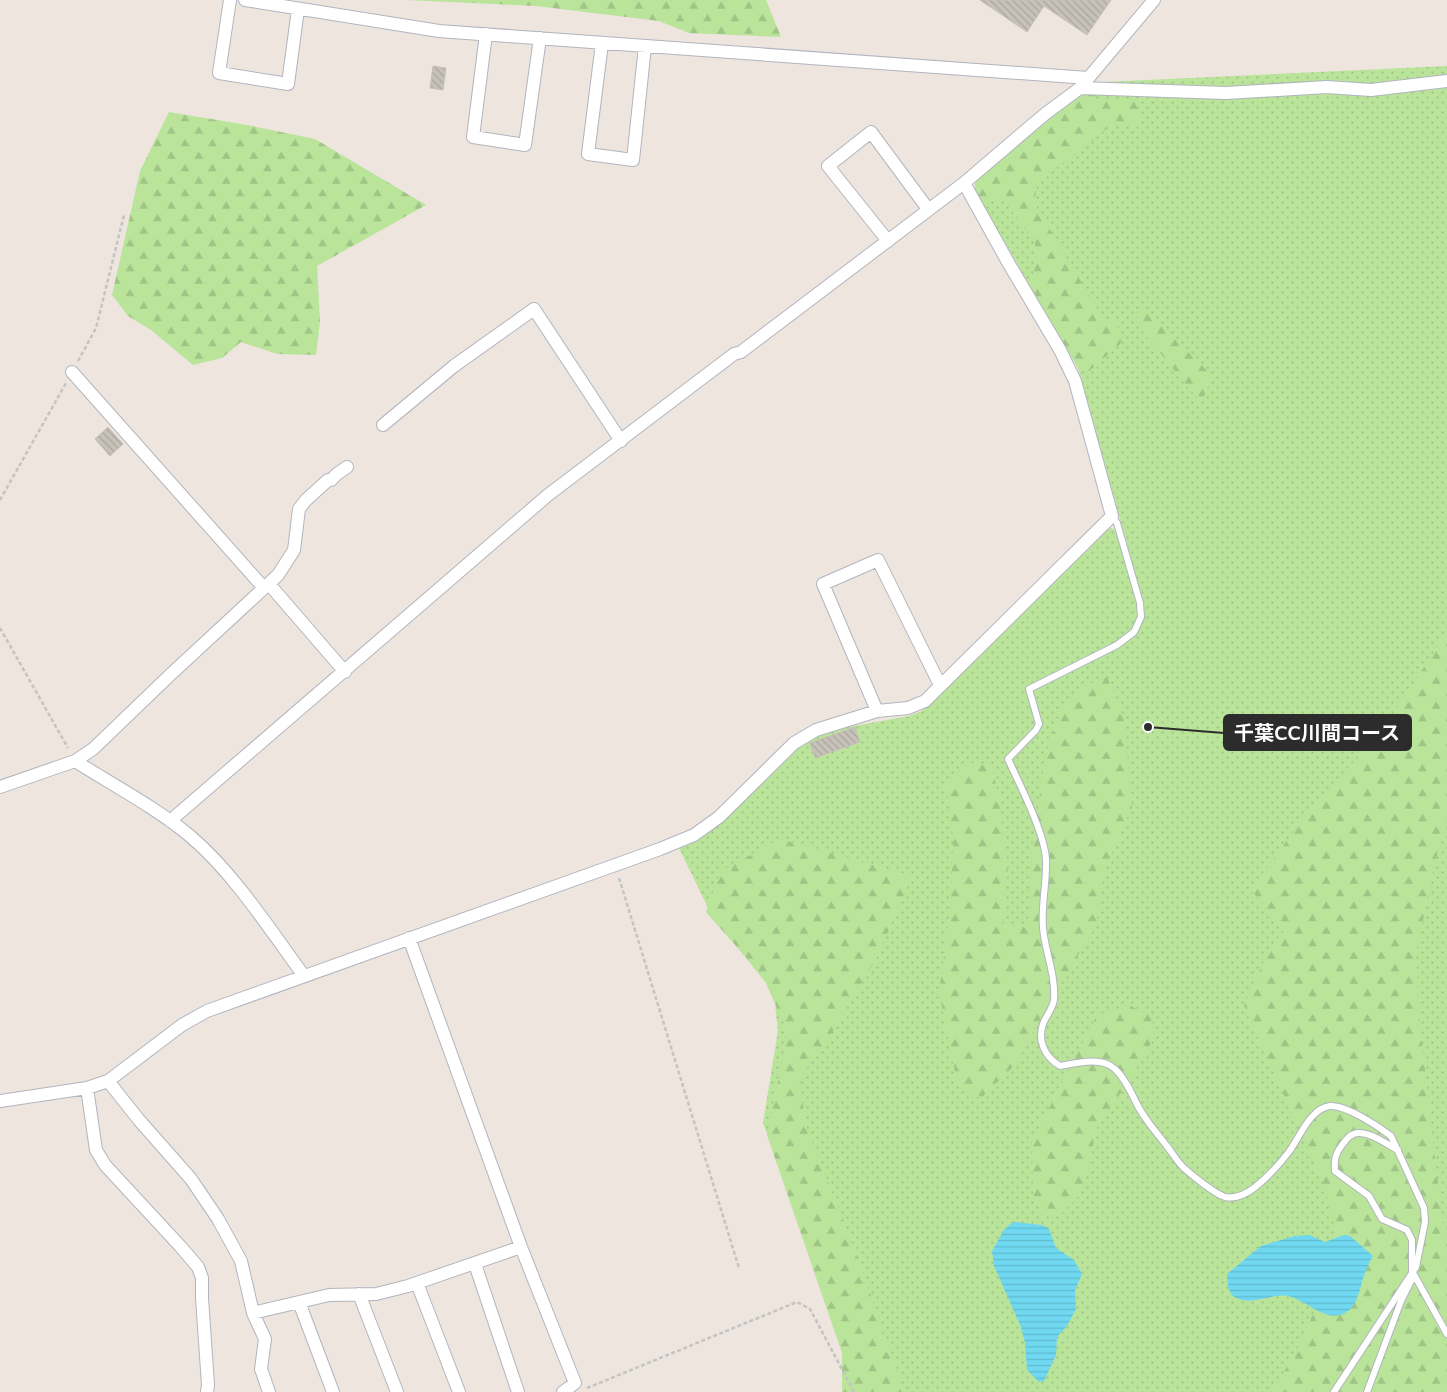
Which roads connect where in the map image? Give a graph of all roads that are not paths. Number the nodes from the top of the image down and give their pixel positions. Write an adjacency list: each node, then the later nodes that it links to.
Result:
1 (230, 0): 4 (street)
2 (245, 0): 4 (street)
3 (1154, 0): 9 (street)
4 (298, 8): 5 (street)
5 (486, 34): 6 (street); 6 (street)
6 (540, 38): 7 (street)
7 (602, 43): 8 (street); 8 (street)
8 (644, 46): 9 (street)
9 (1088, 78): 11 (street)
10 (1447, 81): 11 (street)
11 (1080, 88): 12 (street)
12 (964, 183): 13 (street); 19 (street)
13 (928, 209): 14 (street); 14 (street)
14 (888, 240): 17 (street)
15 (72, 372): 20 (street)
16 (383, 425): 17 (street)
17 (621, 441): 21 (street)
18 (348, 467): 20 (street)
19 (1112, 516): 22 (street); 32 (lane)
20 (267, 586): 21 (street); 24 (street)
21 (345, 672): 26 (street)
22 (940, 685): 23 (street); 23 (street)
23 (877, 711): 27 (street)
24 (75, 760): 25 (street); 26 (street)
25 (0, 787)
26 (170, 821): 28 (street)
27 (409, 938): 28 (street); 33 (street)
28 (304, 976): 29 (street)
29 (108, 1081): 30 (street); 39 (street)
30 (87, 1088): 31 (street); 41 (street)
31 (0, 1102)
32 (1398, 1150): 35 (lane); 35 (lane)
33 (521, 1247): 34 (street); 47 (street)
34 (475, 1264): 36 (street); 46 (street)
35 (1413, 1273): 40 (lane); 48 (lane); 49 (lane)
36 (418, 1283): 37 (street); 45 (street)
37 (359, 1294): 38 (street); 44 (street)
38 (299, 1302): 39 (street); 43 (street)
39 (253, 1313): 42 (street)
40 (1447, 1334)
41 (207, 1392)
42 (269, 1392)
43 (333, 1392)
44 (397, 1392)
45 (459, 1392)
46 (518, 1392)
47 (563, 1392)
48 (1334, 1392)
49 (1367, 1392)

